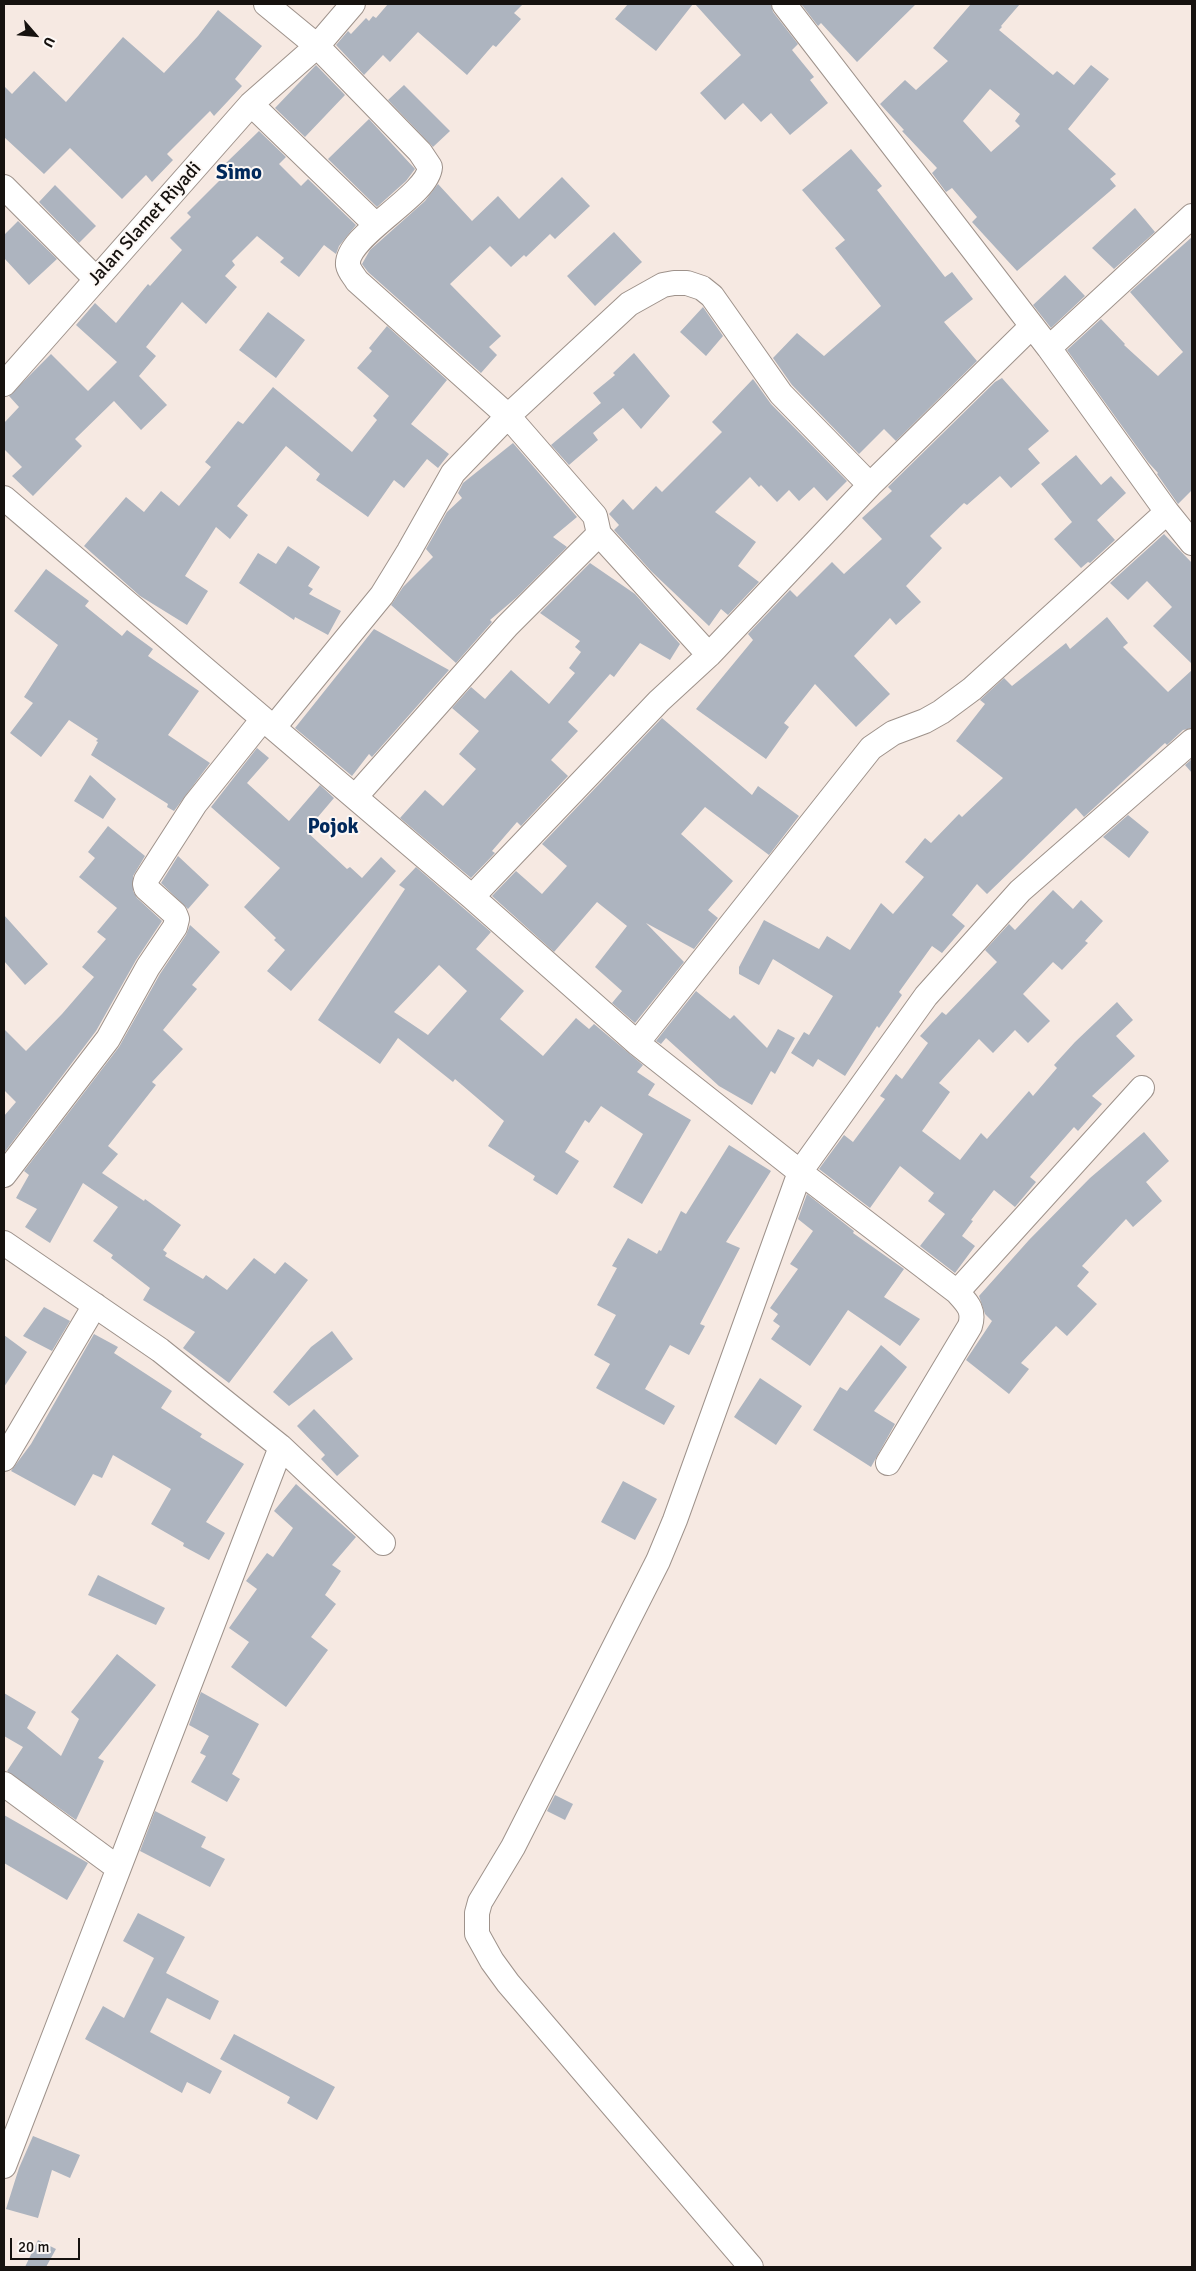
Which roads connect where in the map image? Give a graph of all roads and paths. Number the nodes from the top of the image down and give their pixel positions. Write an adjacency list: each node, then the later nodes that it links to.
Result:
1 (266, 4): 4 (street)
2 (353, 4): 4 (street, Jalan Slamet Riyadi)
3 (784, 4): 10 (street)
4 (317, 46): 5 (street, Jalan Slamet Riyadi); 8 (street)
5 (251, 104): 8 (street); 9 (street, Jalan Slamet Riyadi)
6 (4, 187): 9 (street)
7 (1192, 216): 11 (street)
8 (376, 225): 13 (street)
9 (96, 279): 12 (street, Jalan Slamet Riyadi)
10 (1032, 326): 11 (street); 14 (street)
11 (1049, 348): 16 (street)
12 (4, 384)
13 (508, 416): 14 (street); 17 (street); 20 (street)
14 (870, 485): 19 (street)
15 (4, 498): 20 (street)
16 (1167, 512): 18 (street); 24 (street)
17 (599, 534): 19 (street); 22 (street)
18 (1192, 543)
19 (709, 654): 23 (street)
20 (269, 723): 22 (street); 27 (street)
21 (1192, 740): 26 (street)
22 (355, 797): 23 (street)
23 (472, 897): 24 (street)
24 (637, 1043): 26 (street)
25 (1142, 1088): 29 (street)
26 (800, 1172): 29 (street); 38 (street)
27 (4, 1175)
28 (4, 1243): 30 (street)
29 (957, 1292): 33 (street)
30 (95, 1305): 31 (street); 32 (street)
31 (281, 1447): 34 (street); 36 (street)
32 (4, 1459)
33 (888, 1463)
34 (383, 1543)
35 (4, 1784): 36 (street)
36 (118, 1868): 37 (street)
37 (4, 2166)
38 (751, 2267)

